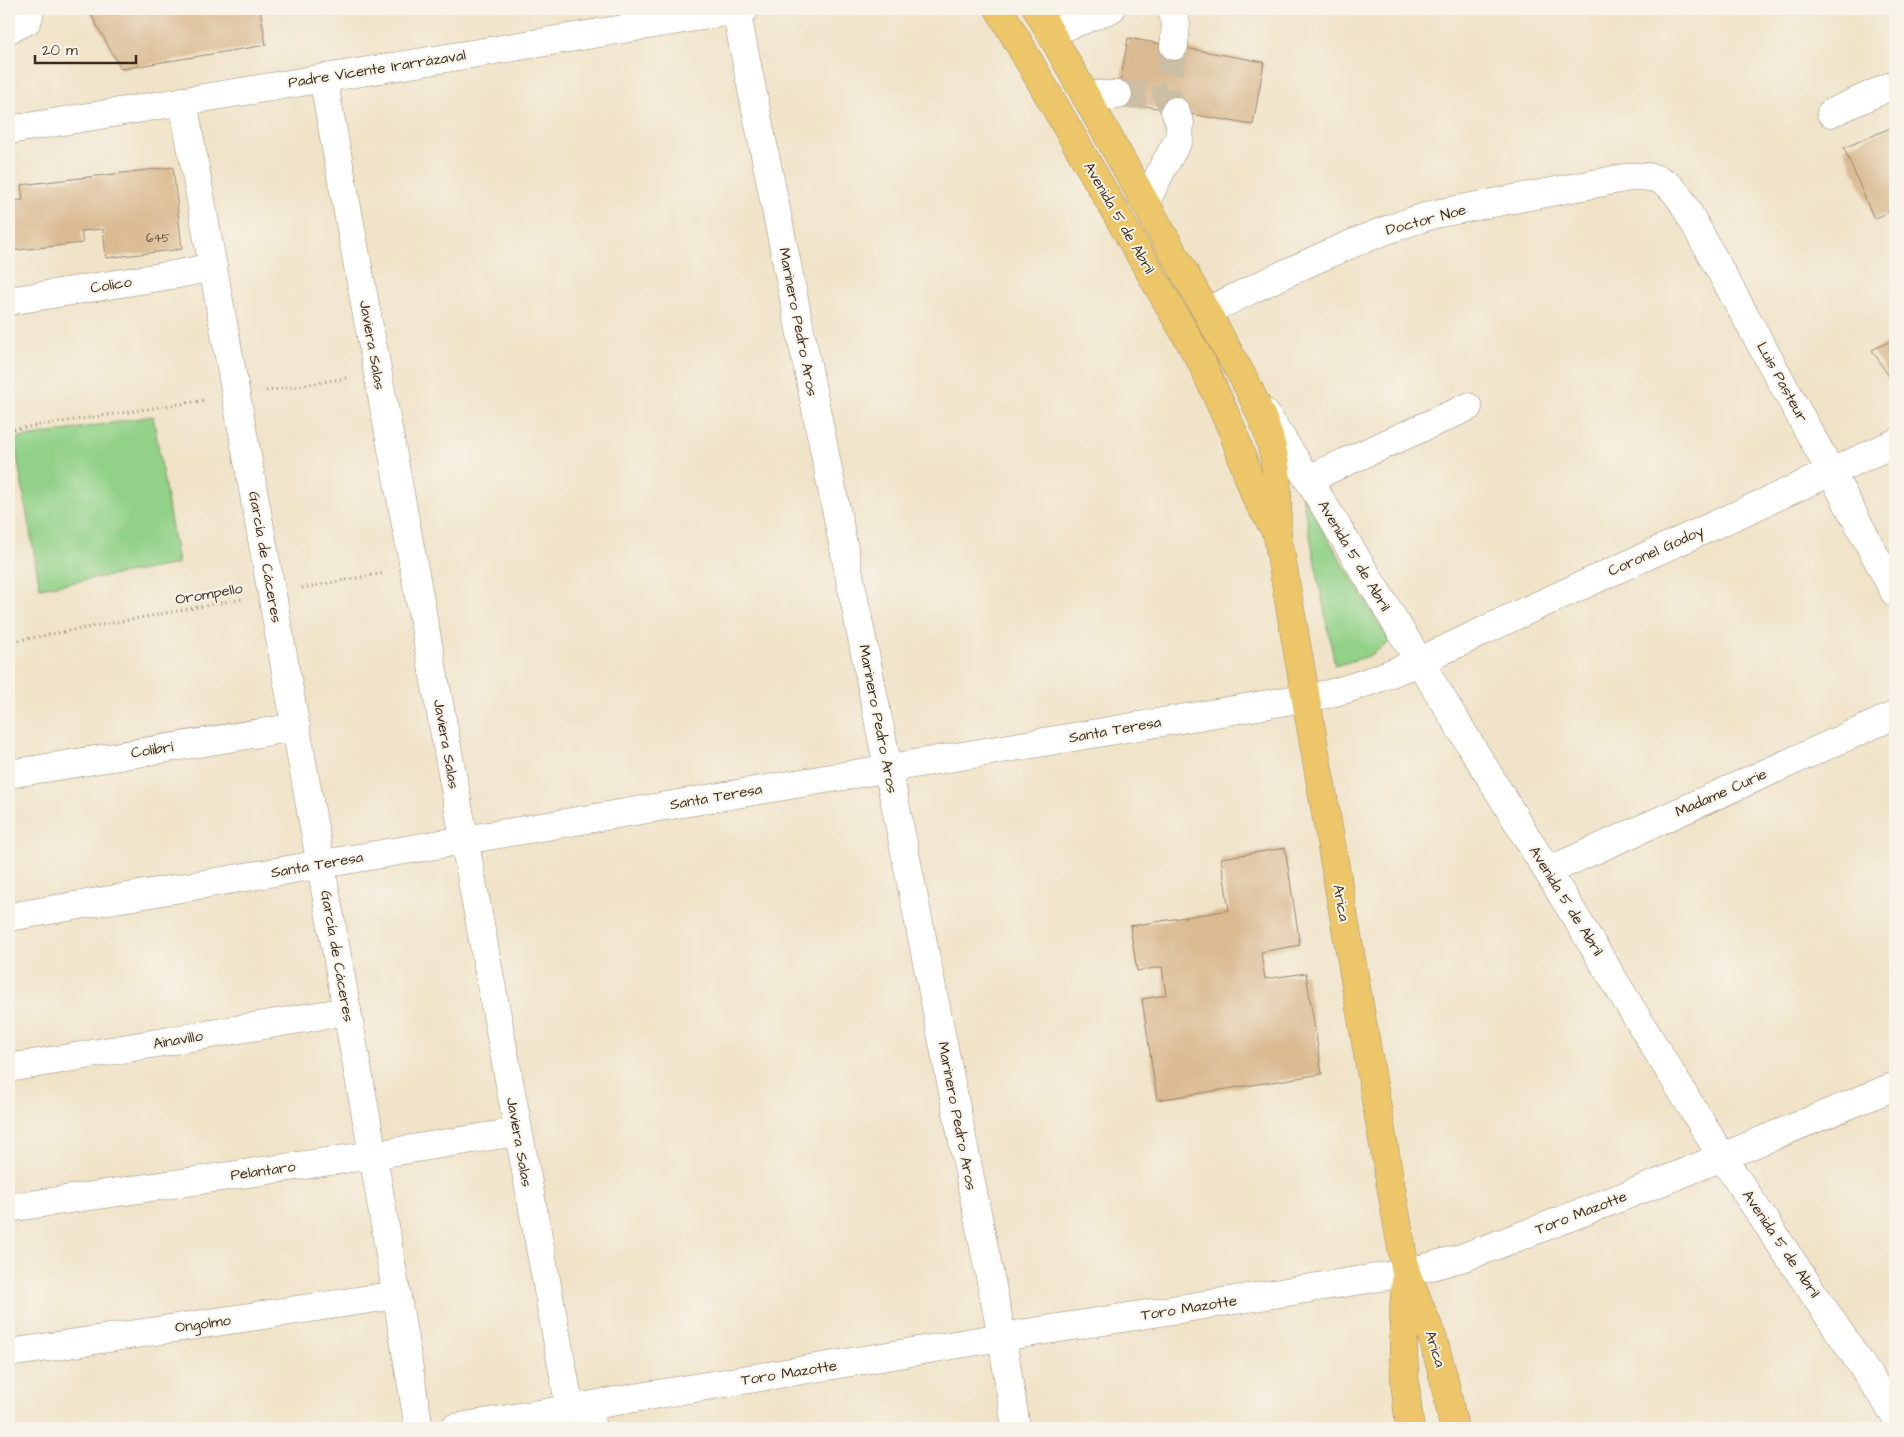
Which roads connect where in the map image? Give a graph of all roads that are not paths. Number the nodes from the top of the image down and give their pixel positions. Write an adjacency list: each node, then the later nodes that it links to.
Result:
1 (27, 9): 7 (street)
2 (999, 9): 28 (main road, Avenida 5 de Abril)
3 (1037, 9): 8 (main road, Avenida 5 de Abril)
4 (1111, 9): 8 (street)
5 (1171, 9): 9 (street)
6 (740, 10): 10 (street, Padre Vicente Irarrázaval); 34 (street, Marinero Pedro Aros)
7 (9, 29)
8 (1050, 33): 13 (main road, Avenida 5 de Abril)
9 (1174, 46)
10 (323, 78): 14 (street, Padre Vicente Irarrázaval); 36 (street, Javiera Salas)
11 (1895, 84): 16 (street)
12 (1118, 94): 13 (street)
13 (1086, 95): 19 (main road, Avenida 5 de Abril)
14 (182, 101): 17 (street, Padre Vicente Irarrázaval); 20 (street, García de Cáceres)
15 (1176, 111): 19 (street)
16 (1831, 113)
17 (9, 130)
18 (1658, 179): 22 (street, Doctor Noe); 26 (street, Luis Pasteur)
19 (1146, 202): 22 (main road, Avenida 5 de Abril)
20 (213, 267): 21 (street, Colico); 33 (street, García de Cáceres)
21 (9, 301)
22 (1207, 311): 23 (main road, Avenida 5 de Abril)
23 (1245, 381): 27 (street, Avenida 5 de Abril); 28 (main road, Avenida 5 de Abril)
24 (1468, 407): 27 (street)
25 (1895, 442): 26 (street, Coronel Godoy)
26 (1831, 472): 29 (street, Luis Pasteur); 30 (street, Coronel Godoy)
27 (1308, 479): 30 (street, Avenida 5 de Abril)
28 (1277, 533): 31 (main road, Arica)
29 (1895, 593)
30 (1418, 661): 31 (street, Santa Teresa); 38 (street, Avenida 5 de Abril)
31 (1306, 698): 34 (street, Santa Teresa); 47 (main road, Arica)
32 (1895, 715): 38 (street, Madame Curie)
33 (296, 727): 35 (street, Colibrí); 37 (street, García de Cáceres)
34 (888, 768): 36 (street, Santa Teresa); 49 (street, Marinero Pedro Aros)
35 (9, 774)
36 (464, 840): 37 (street, Santa Teresa); 43 (street, Javiera Salas)
37 (321, 864): 39 (street, Santa Teresa); 40 (street, García de Cáceres)
38 (1548, 872): 45 (street, Avenida 5 de Abril)
39 (9, 917)
40 (347, 1011): 41 (street, Ainavillo); 44 (street, García de Cáceres)
41 (9, 1068)
42 (1895, 1086): 45 (street, Toro Mazotte)
43 (517, 1132): 44 (street, Pelantaro); 51 (street, Javiera Salas)
44 (373, 1155): 46 (street, Pelantaro); 48 (street, García de Cáceres)
45 (1722, 1157): 47 (street, Toro Mazotte); 52 (street, Avenida 5 de Abril)
46 (9, 1208)
47 (1406, 1273): 49 (street, Toro Mazotte); 56 (main road, Arica); 57 (main road, Arica)
48 (397, 1295): 50 (street, Ongolmo); 53 (street, García de Cáceres)
49 (1002, 1337): 51 (street, Toro Mazotte); 55 (street, Marinero Pedro Aros)
50 (9, 1353)
51 (583, 1414): 54 (street, Toro Mazotte)
52 (1895, 1415)
53 (419, 1428)
54 (454, 1428)
55 (1016, 1428)
56 (1410, 1428)
57 (1454, 1428)

